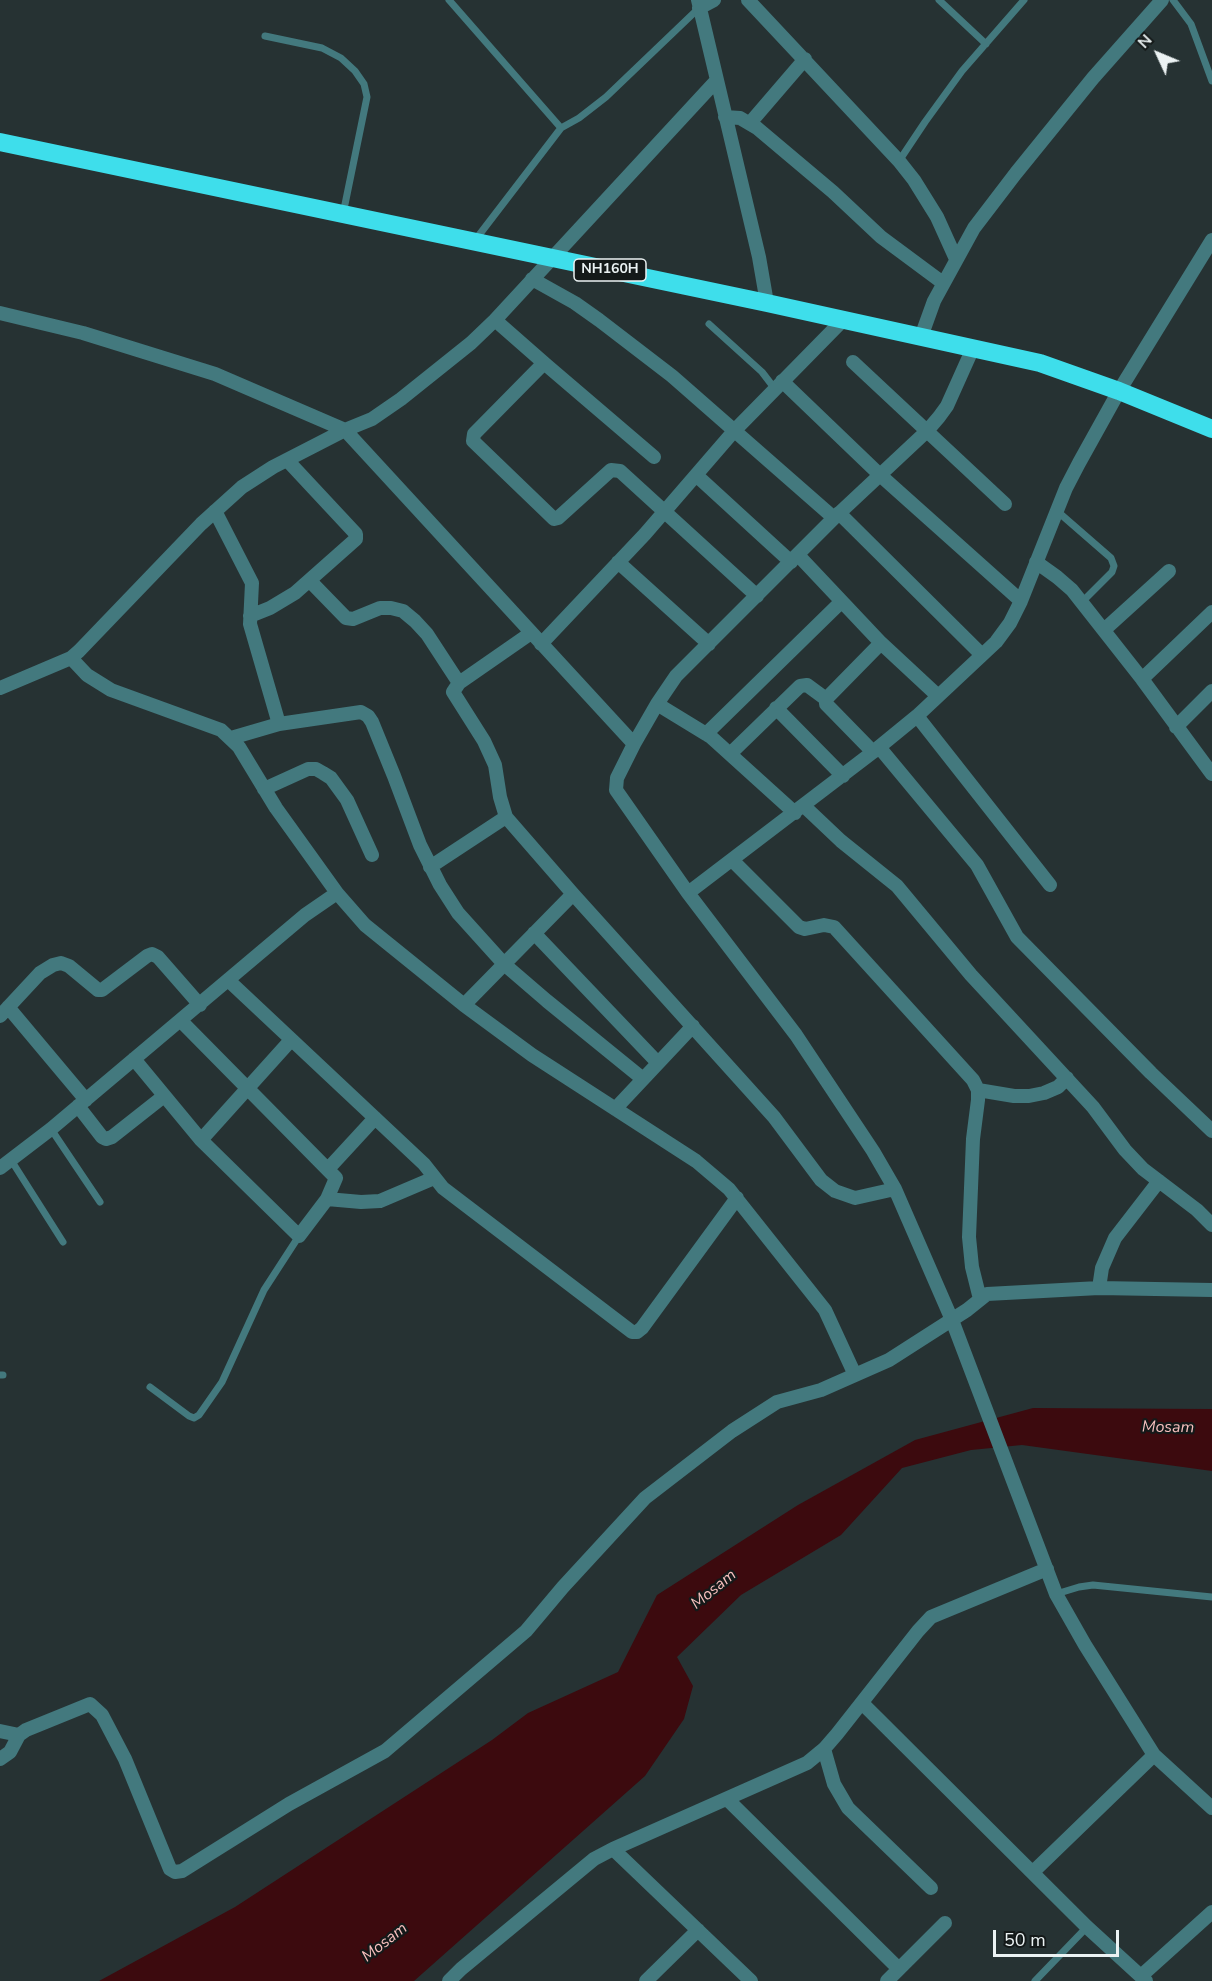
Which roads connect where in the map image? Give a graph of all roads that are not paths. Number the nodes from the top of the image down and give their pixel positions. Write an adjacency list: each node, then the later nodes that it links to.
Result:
1 (449, 0): 16 (lane)
2 (714, 0): 8 (street)
3 (748, 0): 11 (street)
4 (939, 0): 10 (lane)
5 (1024, 0): 10 (lane)
6 (1162, 0): 23 (street)
7 (1173, 0): 13 (lane)
8 (699, 4): 12 (street); 16 (lane)
9 (265, 36): 19 (lane)
10 (986, 44): 18 (lane)
11 (805, 59): 15 (street); 18 (street)
12 (716, 81): 14 (street); 22 (street)
13 (1212, 81)
14 (725, 117): 15 (street); 26 (street)
15 (750, 123): 25 (street)
16 (561, 128): 21 (lane)
17 (0, 142): 19 (highway, NH160H)
18 (899, 161): 23 (street)
19 (343, 214): 21 (highway, NH160H)
20 (1212, 240): 36 (street)
21 (475, 241): 22 (highway, NH160H)
22 (551, 258): 24 (street); 26 (highway, NH160H)
23 (957, 259): 25 (street)
24 (532, 279): 28 (street); 39 (street)
25 (943, 284): 31 (street)
26 (766, 303): 29 (highway, NH160H)
27 (0, 313): 38 (street)
28 (495, 320): 34 (street); 38 (street)
29 (843, 320): 31 (highway, NH160H); 35 (street)
30 (709, 324): 35 (lane)
31 (921, 337): 32 (highway, NH160H)
32 (973, 348): 36 (highway, NH160H); 40 (street)
33 (853, 362): 40 (street)
34 (544, 363): 41 (street); 47 (street)
35 (778, 385): 39 (street); 44 (street)
36 (1119, 391): 37 (highway, NH160H); 48 (street)
37 (1212, 429)
38 (345, 430): 42 (street); 62 (street)
39 (734, 430): 43 (street); 49 (street)
40 (927, 431): 44 (street); 45 (street)
41 (654, 457)
42 (287, 460): 46 (street); 54 (street)
43 (696, 475): 47 (street); 50 (street)
44 (880, 475): 49 (street); 56 (street)
45 (1005, 504)
46 (215, 511): 60 (street); 67 (street)
47 (664, 511): 51 (street); 55 (street)
48 (1057, 511): 52 (street); 58 (lane)
49 (837, 515): 50 (street); 66 (street)
50 (795, 559): 55 (street); 57 (street)
51 (618, 562): 64 (street); 65 (street)
52 (1036, 562): 56 (street); 58 (street)
53 (1169, 571): 61 (street)
54 (310, 581): 60 (street); 69 (street)
55 (757, 596): 65 (street)
56 (1021, 601): 66 (street)
57 (842, 602): 63 (street); 79 (street)
58 (1082, 602): 61 (street)
59 (1212, 612): 68 (street)
60 (250, 616): 77 (street)
61 (1104, 630): 68 (street)
62 (531, 633): 64 (street); 69 (street)
63 (881, 643): 72 (street); 73 (street)
64 (541, 644): 81 (street)
65 (709, 644): 74 (street)
66 (982, 655): 72 (street)
67 (71, 658): 70 (street); 80 (street)
68 (1142, 679): 78 (street)
69 (459, 682): 88 (street)
70 (0, 688)
71 (1212, 691): 78 (street)
72 (938, 696): 76 (street)
73 (826, 699): 75 (street); 82 (street)
74 (657, 704): 79 (street); 81 (street)
75 (776, 708): 83 (street); 85 (street)
76 (917, 716): 82 (street); 92 (street)
77 (279, 724): 80 (street); 91 (street)
78 (1176, 727): 84 (street)
79 (706, 734): 83 (street)
80 (231, 738): 86 (street)
81 (634, 744): 94 (street)
82 (876, 750): 85 (street); 116 (street)
83 (731, 753): 87 (street)
84 (1212, 774)
85 (843, 776): 87 (street)
86 (264, 789): 89 (street); 93 (street)
87 (800, 809): 90 (street); 107 (street)
88 (506, 817): 91 (street); 95 (street)
89 (372, 855)
90 (732, 860): 94 (street); 110 (street)
91 (430, 867): 97 (street)
92 (1050, 885)
93 (337, 893): 98 (street); 100 (street)
94 (688, 893): 122 (street)
95 (573, 894): 96 (street); 103 (street)
96 (534, 933): 97 (street); 106 (street)
97 (504, 964): 100 (street); 108 (street)
98 (228, 980): 99 (street); 104 (street)
99 (200, 1005): 101 (street); 102 (street)
100 (464, 1005): 113 (street)
101 (4, 1012): 112 (street)
102 (181, 1021): 105 (street); 109 (street)
103 (693, 1026): 106 (street); 122 (street)
104 (291, 1040): 109 (street); 114 (street)
105 (134, 1059): 111 (street); 112 (street)
106 (658, 1063): 108 (street)
107 (1067, 1078): 110 (street); 121 (street)
108 (643, 1079): 113 (street)
109 (248, 1088): 117 (street); 119 (street)
110 (978, 1090): 131 (street)
111 (164, 1096): 112 (street); 117 (street)
112 (82, 1103): 115 (street)
113 (615, 1109): 124 (street)
114 (375, 1118): 119 (street); 120 (street)
115 (51, 1130): 118 (street); 125 (lane)
116 (1212, 1131)
117 (201, 1140): 127 (street)
118 (6, 1164): 128 (lane)
119 (328, 1169): 123 (street)
120 (434, 1178): 123 (street); 124 (street)
121 (1159, 1181): 126 (street); 129 (street)
122 (895, 1189): 132 (street)
123 (327, 1198): 127 (street)
124 (737, 1198): 133 (street)
125 (100, 1202)
126 (1212, 1225)
127 (299, 1236): 134 (lane)
128 (63, 1242)
129 (1099, 1288): 130 (street); 131 (street)
130 (1212, 1290)
131 (980, 1299): 132 (street)
132 (952, 1320): 133 (street); 135 (street)
133 (855, 1375): 140 (street)
134 (150, 1387)
135 (1047, 1569): 136 (street); 138 (street)
136 (1056, 1594): 137 (lane); 142 (street)
137 (1212, 1597)
138 (862, 1703): 141 (street); 147 (street)
139 (0, 1731): 140 (street)
140 (19, 1735): 143 (street)
141 (824, 1749): 144 (street); 148 (street)
142 (1154, 1755): 145 (street); 147 (street)
143 (0, 1759)
144 (727, 1799): 146 (street); 153 (street)
145 (1212, 1807)
146 (613, 1849): 152 (street); 155 (street)
147 (1033, 1872): 151 (street)
148 (931, 1888)
149 (1212, 1912): 154 (street)
150 (945, 1923): 153 (street)
151 (1087, 1927): 154 (street); 159 (lane)
152 (698, 1930): 156 (street); 157 (street)
153 (899, 1969): 158 (street)
154 (1144, 1978)
155 (450, 1981)
156 (646, 1981)
157 (751, 1981)
158 (887, 1981)
159 (1035, 1981)

